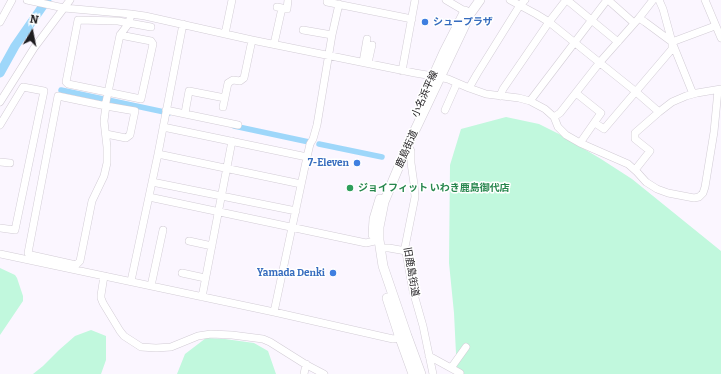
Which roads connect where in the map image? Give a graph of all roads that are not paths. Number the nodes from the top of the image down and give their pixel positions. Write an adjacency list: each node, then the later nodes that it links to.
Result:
1 (12, 0): 26 (street)
2 (27, 0): 19 (street)
3 (70, 0): 19 (street)
4 (232, 0): 33 (street)
5 (288, 0): 43 (street)
6 (327, 0): 18 (street)
7 (415, 0): 23 (street)
8 (446, 0): 20 (street)
9 (472, 0): 20 (main road, 小名浜平線)
10 (480, 0): 20 (main road)
11 (510, 0): 17 (street)
12 (567, 0): 24 (street); 27 (street)
13 (608, 0): 24 (street); 25 (street)
14 (653, 0): 25 (street)
15 (659, 0): 42 (street)
16 (706, 0): 30 (street)
17 (522, 3): 27 (street); 50 (street)
18 (339, 4): 23 (street); 35 (street)
19 (62, 7): 21 (street); 59 (street)
20 (468, 12): 48 (main road, 小名浜平線)
21 (131, 14): 22 (street); 28 (street)
22 (153, 18): 29 (street); 31 (street)
23 (412, 19): 47 (street)
24 (591, 20): 40 (street); 41 (street)
25 (637, 21): 41 (street); 42 (street)
26 (0, 22)
27 (548, 22): 40 (street); 55 (street)
28 (129, 23): 31 (street); 34 (street); 57 (street)
29 (183, 24): 33 (street); 62 (street)
30 (715, 26): 36 (street); 42 (street)
31 (151, 27): 38 (street)
32 (302, 30): 35 (street)
33 (225, 34): 37 (street)
34 (120, 35): 38 (street); 57 (street)
35 (332, 35): 44 (street)
36 (721, 38)
37 (252, 40): 43 (street); 56 (street)
38 (151, 41): 57 (street)
39 (370, 42): 46 (street)
40 (574, 42): 45 (street); 58 (street)
41 (618, 42): 45 (street)
42 (672, 42): 52 (street); 54 (street)
43 (274, 44): 44 (street)
44 (330, 55): 46 (street); 75 (street)
45 (600, 62): 52 (street); 53 (street)
46 (365, 63): 47 (street)
47 (402, 71): 48 (street)
48 (436, 77): 49 (street); 73 (main road, 鹿島街道); 90 (main road, 小名浜平線)
49 (457, 83): 50 (street); 61 (street)
50 (469, 88): 55 (street)
51 (720, 89): 54 (street); 79 (street)
52 (635, 91): 63 (street); 66 (street)
53 (576, 93): 65 (street); 66 (street)
54 (693, 94): 63 (street)
55 (500, 96): 58 (street)
56 (225, 98): 60 (street); 64 (street)
57 (107, 99): 70 (street); 70 (street); 70 (street)
58 (530, 101): 65 (street)
59 (0, 102)
60 (223, 107)
61 (445, 110)
62 (166, 112): 64 (street); 69 (street)
63 (658, 112): 79 (street)
64 (184, 113): 67 (street)
65 (554, 117): 72 (street)
66 (595, 122): 72 (street)
67 (238, 124)
68 (0, 125): 87 (street)
69 (163, 127): 71 (street); 74 (street)
70 (106, 134)
71 (232, 142): 75 (street); 78 (street)
72 (580, 143): 79 (street)
73 (407, 147): 90 (main road, 鹿島街道); 92 (street, 旧鹿島街道)
74 (158, 154): 78 (street); 80 (street)
75 (307, 157): 81 (street)
76 (0, 162): 77 (street)
77 (10, 164)
78 (227, 168): 81 (street); 82 (street)
79 (635, 170)
80 (152, 182): 82 (street); 83 (street)
81 (301, 184): 84 (street)
82 (222, 195): 84 (street); 85 (street)
83 (149, 197): 85 (street); 97 (street)
84 (296, 211): 86 (street)
85 (218, 212): 86 (street); 91 (street)
86 (292, 227): 90 (street); 100 (street)
87 (0, 228)
88 (163, 230): 98 (street)
89 (189, 241): 91 (street)
90 (377, 243): 92 (street); 101 (main road, 小名浜平線)
91 (212, 246): 96 (street)
92 (406, 252): 103 (street, 旧鹿島街道)
93 (0, 254): 95 (street)
94 (182, 273): 96 (street)
95 (104, 276): 97 (street); 104 (street)
96 (205, 278): 99 (street)
97 (131, 281): 98 (street)
98 (151, 286): 99 (street)
99 (202, 297): 100 (street)
100 (274, 312): 101 (street)
101 (403, 337): 108 (main road, 小名浜平線); 109 (main road)
102 (466, 347): 105 (street)
103 (429, 356): 105 (street); 110 (street, 旧鹿島街道)
104 (306, 364): 106 (street); 107 (street)
105 (451, 368): 111 (street)
106 (304, 374)
107 (324, 374)
108 (413, 374)
109 (421, 374)
110 (433, 374)
111 (460, 374)

